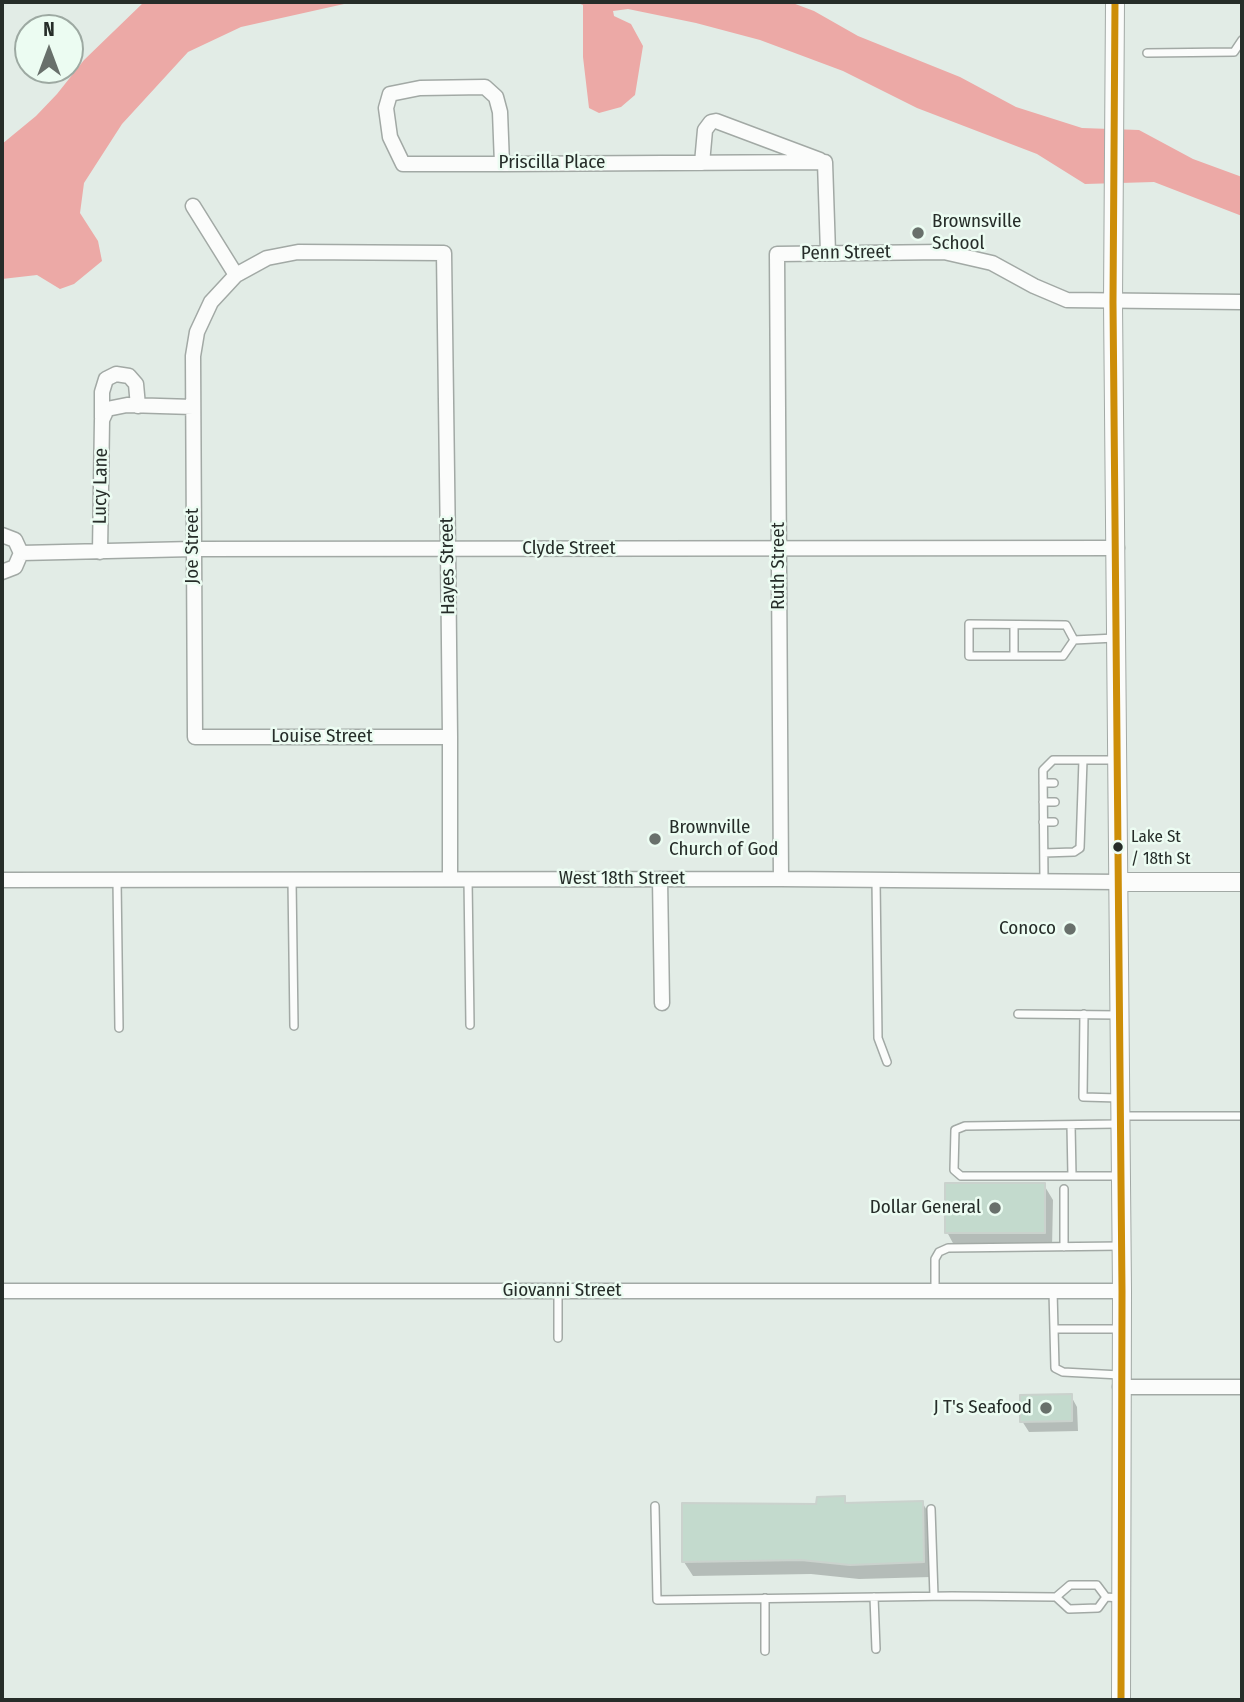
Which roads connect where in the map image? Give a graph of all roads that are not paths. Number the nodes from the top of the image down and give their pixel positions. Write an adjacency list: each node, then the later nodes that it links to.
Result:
1 (1115, 2): 11 (street)
2 (1242, 40): 3 (lane)
3 (1146, 53)
4 (825, 162): 6 (street, Priscilla Place); 6 (street); 8 (street)
5 (502, 163): 5 (street, Priscilla Place); 6 (street, Priscilla Place)
6 (702, 163)
7 (193, 206): 10 (street)
8 (828, 253): 9 (street, Penn Street); 11 (street, Penn Street)
9 (776, 254): 20 (street, Ruth Street)
10 (236, 275): 14 (street, Joe Street); 19 (street, Hayes Street)
11 (1113, 302): 12 (street, Penn Street); 17 (street)
12 (1242, 302)
13 (138, 406): 14 (street, Lucy Lane); 15 (street, Lucy Lane); 15 (street, Lucy Lane)
14 (193, 407): 18 (street, Joe Street)
15 (102, 420): 21 (street, Lucy Lane)
16 (2, 535): 22 (street)
17 (1117, 548): 20 (street, Clyde Street); 25 (street)
18 (193, 550): 19 (street, Clyde Street); 21 (street, Clyde Street); 28 (street, Joe Street)
19 (448, 550): 20 (street, Clyde Street); 29 (street, Hayes Street)
20 (778, 550): 49 (street, Ruth Street)
21 (100, 552): 22 (street, Clyde Street)
22 (21, 553): 23 (street)
23 (2, 572)
24 (1014, 625): 26 (lane); 27 (lane); 27 (lane)
25 (1118, 638): 26 (lane); 31 (street)
26 (1074, 640): 27 (lane)
27 (1014, 656)
28 (195, 737): 29 (street, Louise Street)
29 (450, 737): 46 (street, Hayes Street)
30 (1083, 760): 31 (lane); 32 (lane); 35 (lane)
31 (1118, 760): 54 (street)
32 (1043, 783): 33 (lane); 36 (lane)
33 (1054, 783)
34 (1071, 783): 35 (lane)
35 (1083, 783): 39 (lane)
36 (1044, 802): 37 (lane); 40 (lane)
37 (1055, 802)
38 (1071, 802): 39 (lane)
39 (1083, 802): 43 (lane)
40 (1044, 822): 41 (lane); 44 (lane)
41 (1054, 822)
42 (1071, 822): 43 (lane)
43 (1083, 822): 44 (lane)
44 (1044, 853): 53 (lane)
45 (292, 879): 46 (street, West 18th Street); 52 (street, West 18th Street); 61 (lane)
46 (450, 879): 47 (street, West 18th Street)
47 (468, 879): 48 (street, West 18th Street); 60 (lane)
48 (660, 879): 49 (street, West 18th Street); 56 (street)
49 (780, 879): 50 (street, West 18th Street)
50 (876, 879): 53 (street, West 18th Street); 63 (lane)
51 (2, 880): 52 (street, West 18th Street)
52 (117, 880): 62 (lane)
53 (1044, 881): 54 (street, West 18th Street)
54 (1119, 882): 55 (street, West 18th Street); 59 (street)
55 (1242, 882)
56 (662, 1003)
57 (1018, 1014): 58 (lane)
58 (1084, 1014): 59 (lane); 64 (lane)
59 (1120, 1015): 64 (street)
60 (470, 1025)
61 (294, 1026)
62 (119, 1028)
63 (887, 1062)
64 (1121, 1098): 66 (street)
65 (1242, 1116): 66 (lane)
66 (1121, 1120): 67 (lane); 69 (street)
67 (1071, 1125): 68 (lane); 68 (lane)
68 (1072, 1176): 69 (lane)
69 (1121, 1176): 72 (street)
70 (1064, 1189): 71 (lane)
71 (1064, 1247): 72 (lane); 75 (lane)
72 (1122, 1247): 77 (street)
73 (2, 1291): 74 (street, Giovanni Street)
74 (558, 1291): 75 (street, Giovanni Street); 80 (lane)
75 (935, 1291): 76 (street, Giovanni Street)
76 (1053, 1291): 77 (street, Giovanni Street); 78 (lane)
77 (1122, 1291): 79 (street)
78 (1054, 1329): 79 (lane); 81 (lane)
79 (1122, 1329): 81 (street)
80 (558, 1338)
81 (1120, 1381): 82 (street); 89 (street)
82 (1242, 1387)
83 (655, 1506): 88 (lane)
84 (931, 1509): 85 (lane)
85 (934, 1596): 86 (lane); 87 (lane)
86 (874, 1597): 88 (lane); 90 (lane)
87 (1056, 1597): 89 (lane); 89 (lane)
88 (765, 1598): 91 (lane)
89 (1113, 1598): 92 (street)
90 (876, 1649)
91 (765, 1651)
92 (1121, 1700)

